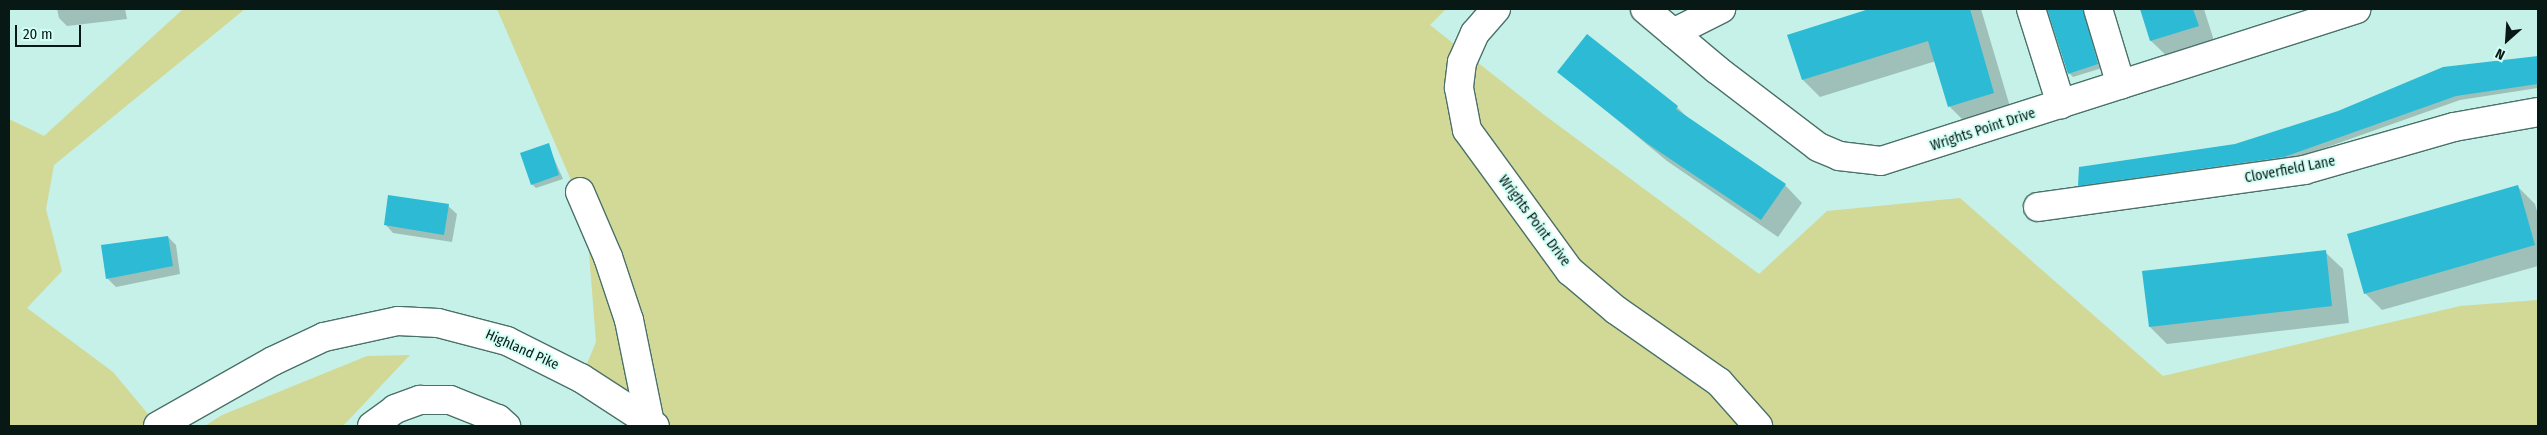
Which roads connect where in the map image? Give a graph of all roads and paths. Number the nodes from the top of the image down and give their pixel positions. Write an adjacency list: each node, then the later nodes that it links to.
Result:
1 (1496, 9): 17 (street, Wrights Point Drive)
2 (1645, 9): 7 (street, Wrights Point Drive)
3 (1721, 9): 7 (street)
4 (2031, 9): 9 (street)
5 (2098, 9): 8 (street)
6 (2356, 9): 8 (street, Wrights Point Drive)
7 (1673, 33): 9 (street, Wrights Point Drive)
8 (2121, 85): 9 (street, Wrights Point Drive)
9 (2061, 104)
10 (2538, 112): 12 (street, Cloverfield Lane)
11 (580, 192): 13 (street)
12 (2038, 207)
13 (652, 424): 14 (street, Highland Pike)
14 (158, 426)
15 (372, 426): 16 (street)
16 (506, 426)
17 (1758, 426)

